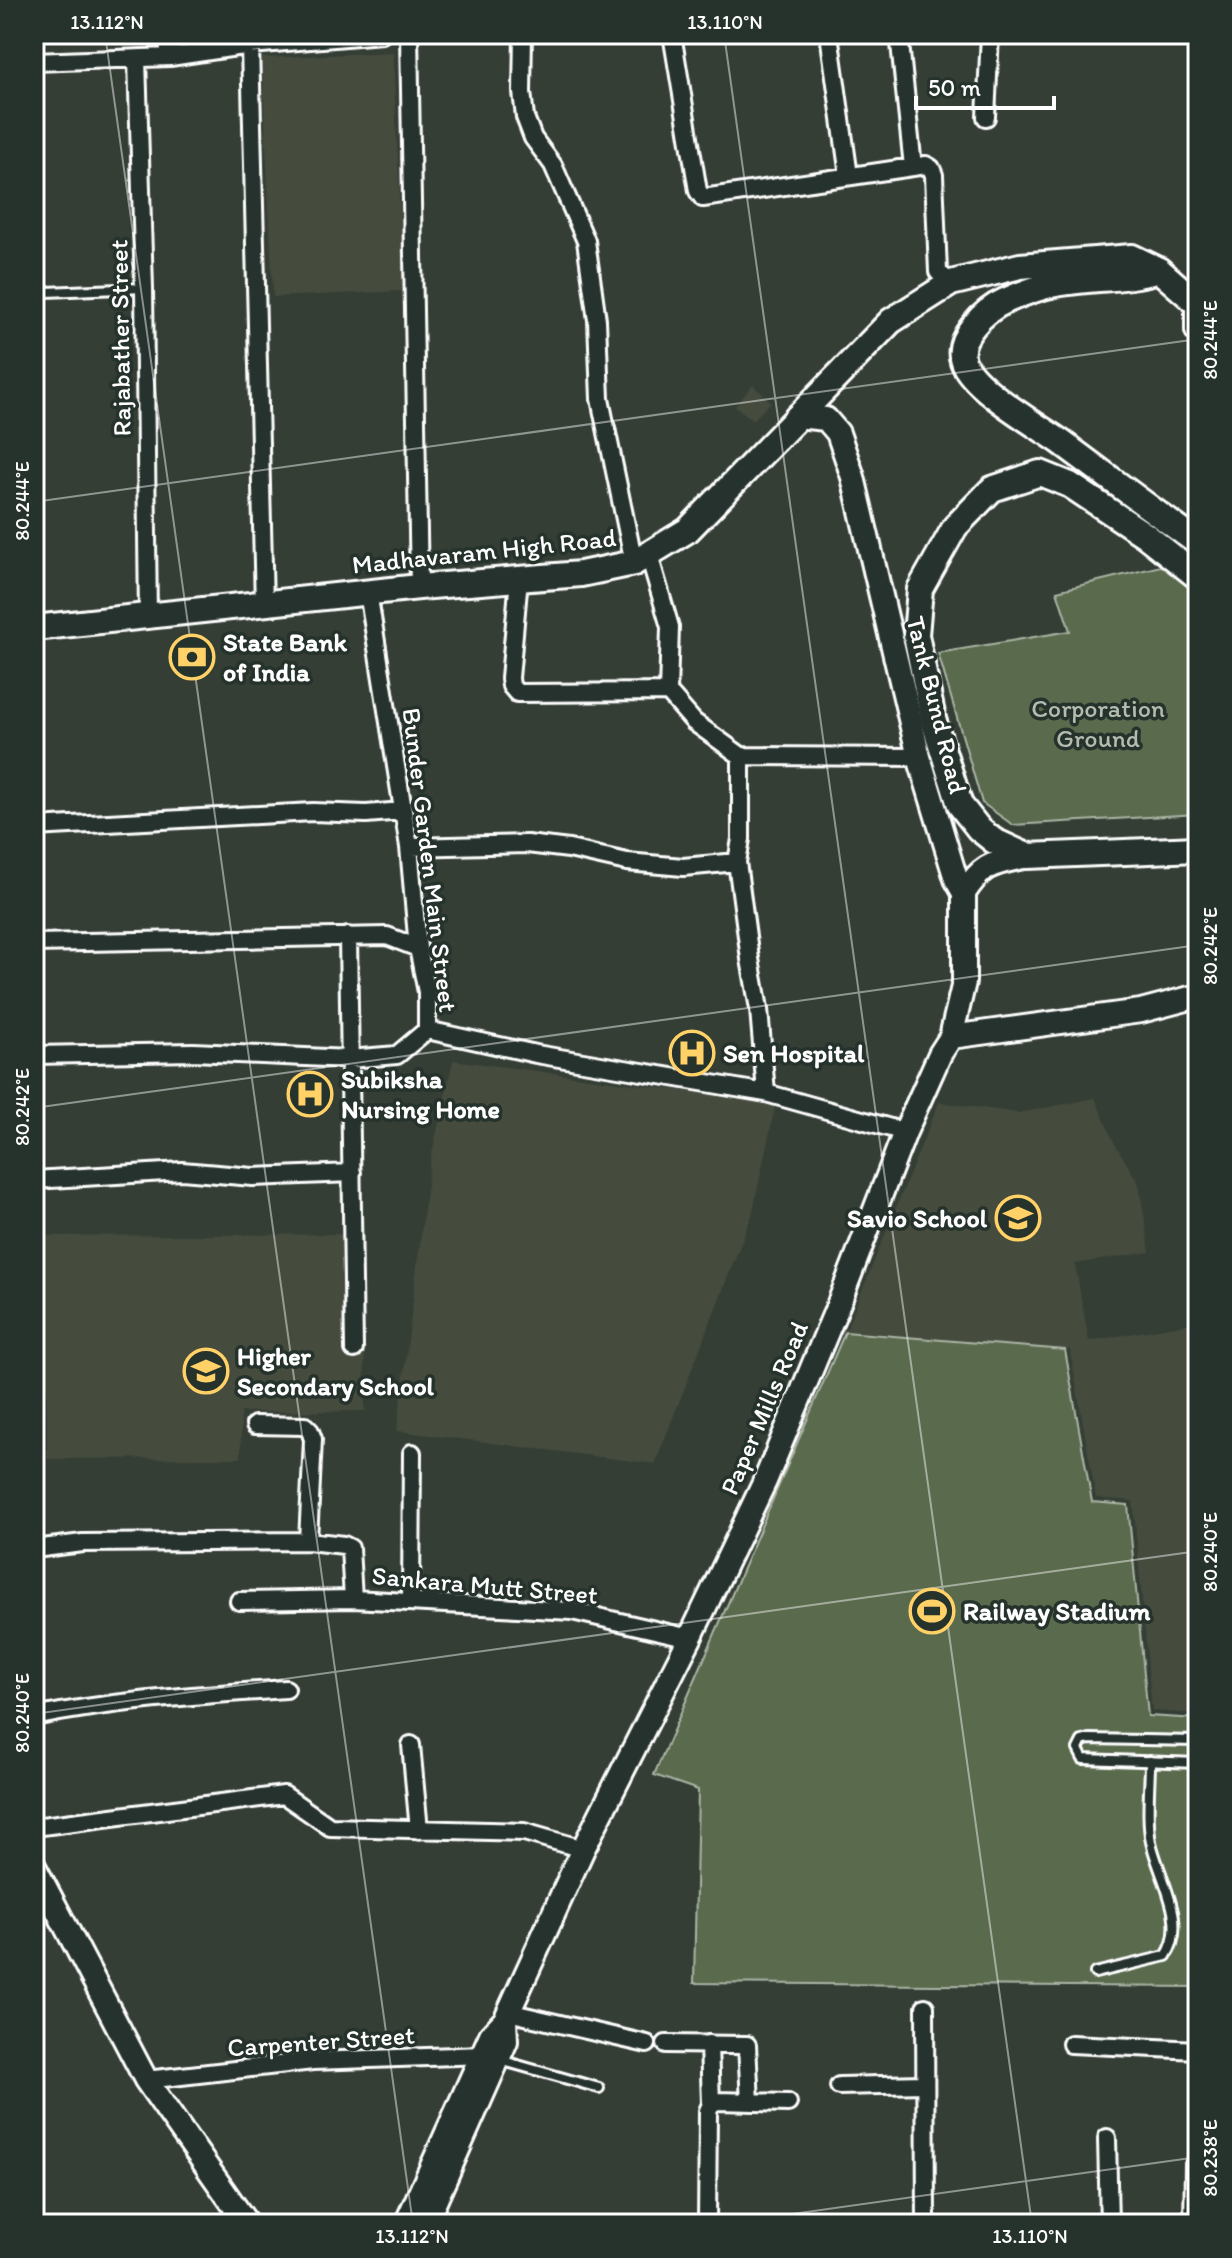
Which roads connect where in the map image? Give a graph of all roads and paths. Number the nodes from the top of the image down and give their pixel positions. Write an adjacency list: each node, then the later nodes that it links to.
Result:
1 (167, 34): 11 (street)
2 (382, 34): 9 (street)
3 (409, 34): 28 (street)
4 (523, 34): 25 (street)
5 (672, 34): 16 (street)
6 (829, 34): 16 (street)
7 (899, 34): 15 (street)
8 (990, 34): 14 (street)
9 (328, 36): 10 (street)
10 (250, 45): 11 (street); 30 (street)
11 (170, 57): 12 (street)
12 (137, 59): 13 (street); 19 (street, Rajabather Street)
13 (34, 62)
14 (986, 117)
15 (913, 167): 16 (street); 18 (street)
16 (849, 176)
17 (1159, 270): 18 (main road); 21 (main road); 24 (main road)
18 (951, 283): 23 (main road, Madhavaram High Road)
19 (144, 288): 20 (lane); 31 (street, Rajabather Street)
20 (46, 292)
21 (1196, 301): 22 (main road)
22 (1198, 330)
23 (797, 416): 25 (main road, Madhavaram High Road); 35 (main road, Tank Bund Road)
24 (1198, 543)
25 (641, 559): 27 (main road, Madhavaram High Road); 33 (street)
26 (1198, 577): 40 (main road)
27 (519, 578): 28 (main road, Madhavaram High Road); 33 (street)
28 (419, 587): 29 (main road, Madhavaram High Road)
29 (368, 592): 30 (main road, Madhavaram High Road); 36 (street, Bunder Garden Main Street)
30 (264, 605): 31 (main road, Madhavaram High Road)
31 (148, 617): 32 (main road, Madhavaram High Road)
32 (34, 628)
33 (668, 692): 34 (street)
34 (741, 756): 35 (street); 41 (street)
35 (919, 757): 42 (main road, Tank Bund Road)
36 (403, 811): 37 (street); 38 (street, Bunder Garden Main Street)
37 (34, 827)
38 (409, 847): 41 (street); 45 (street, Bunder Garden Main Street)
39 (1198, 849): 40 (main road)
40 (1027, 856): 42 (main road)
41 (737, 862): 51 (street)
42 (964, 893): 48 (main road, Tank Bund Road)
43 (348, 936): 44 (street); 45 (street); 50 (street)
44 (34, 943)
45 (418, 948): 47 (street, Bunder Garden Main Street)
46 (1198, 996): 48 (main road)
47 (427, 1030): 50 (street); 51 (street, Bunder Garden Main Street)
48 (951, 1037): 52 (main road, Paper Mills Road)
49 (34, 1055): 50 (street)
50 (349, 1059): 53 (street)
51 (766, 1093): 52 (street, Bunder Garden Main Street)
52 (905, 1132): 63 (main road, Paper Mills Road)
53 (352, 1173): 54 (street); 55 (street)
54 (34, 1180)
55 (354, 1349)
56 (255, 1425): 58 (street)
57 (412, 1453): 62 (street)
58 (308, 1541): 59 (street, Sankara Mutt Street); 60 (street, Sankara Mutt Street)
59 (34, 1549)
60 (353, 1599): 61 (street); 62 (street, Sankara Mutt Street)
61 (239, 1601)
62 (411, 1602): 63 (street, Sankara Mutt Street)
63 (690, 1638): 72 (main road, Paper Mills Road)
64 (286, 1689): 65 (street)
65 (34, 1717)
66 (1198, 1741): 68 (lane)
67 (411, 1745): 71 (street)
68 (1150, 1761): 69 (lane); 74 (lane)
69 (1198, 1763)
70 (34, 1827): 71 (street)
71 (419, 1830): 72 (street)
72 (583, 1849): 76 (main road, Paper Mills Road)
73 (34, 1866): 83 (main road)
74 (1095, 1973)
75 (925, 2007): 84 (street)
76 (507, 2016): 77 (street); 82 (main road, Paper Mills Road)
77 (647, 2044)
78 (666, 2044): 79 (street)
79 (709, 2044): 87 (street); 89 (street)
80 (1071, 2044): 81 (street)
81 (1198, 2050)
82 (491, 2057): 83 (street, Carpenter Street); 86 (lane); 93 (main road, Paper Mills Road); 94 (main road, Paper Mills Road)
83 (146, 2080): 92 (main road)
84 (924, 2084): 85 (street); 96 (street)
85 (839, 2086)
86 (599, 2088)
87 (750, 2102): 88 (street); 89 (street)
88 (788, 2103)
89 (711, 2104): 95 (street)
90 (1107, 2138): 97 (street)
91 (1194, 2165): 98 (street)
92 (247, 2224)
93 (406, 2224)
94 (425, 2224)
95 (707, 2224)
96 (926, 2224)
97 (1109, 2224)
98 (1193, 2224)

